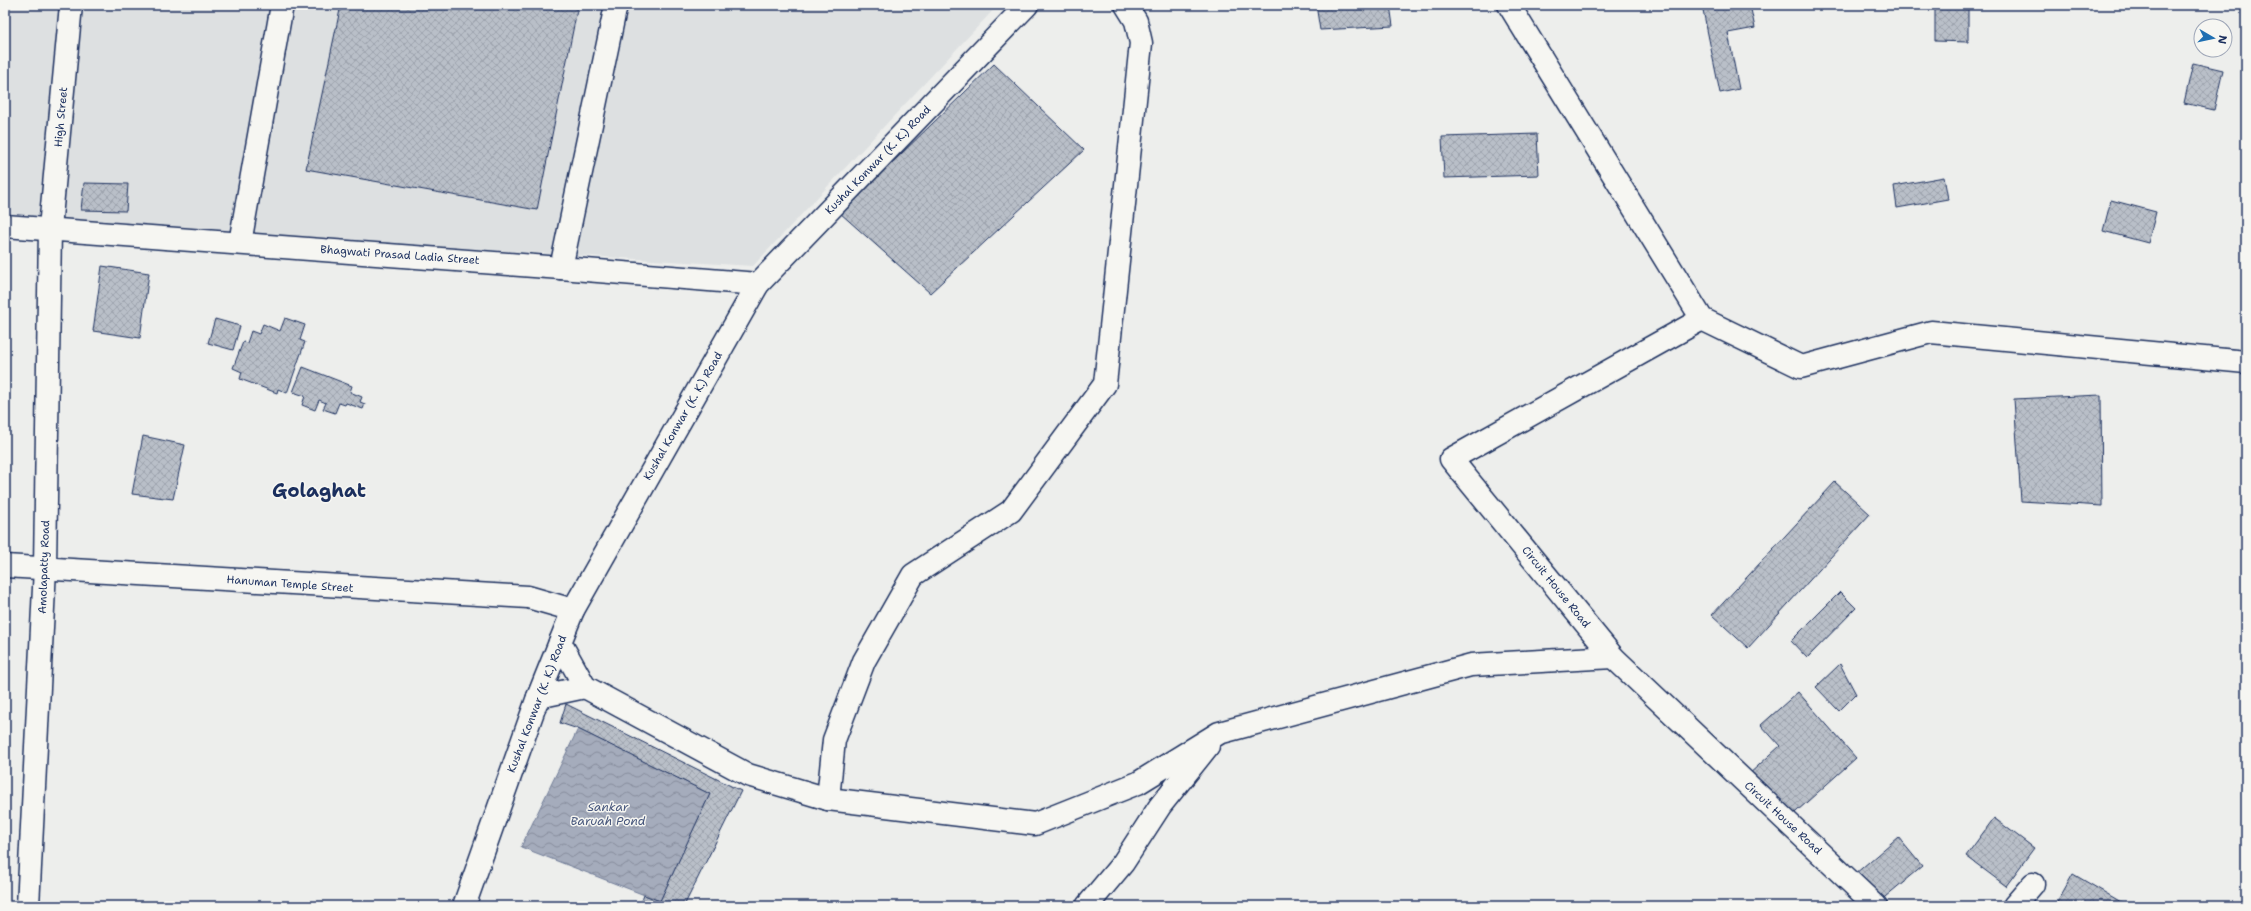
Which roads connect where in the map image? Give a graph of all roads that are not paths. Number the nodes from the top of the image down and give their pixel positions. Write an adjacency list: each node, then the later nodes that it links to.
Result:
1 (71, 5): 8 (street, High Street)
2 (282, 5): 9 (street)
3 (616, 5): 10 (street)
4 (1027, 5): 11 (street, Kushal Konwar (K. K.) Road)
5 (1126, 5): 22 (street)
6 (1509, 5): 12 (street)
7 (5, 226): 8 (street, Bhagwati Prasad Ladia Street)
8 (50, 228): 9 (street, Bhagwati Prasad Ladia Street); 15 (street, Amolapatty Road)
9 (240, 243): 10 (street, Bhagwati Prasad Ladia Street)
10 (560, 268): 11 (street, Bhagwati Prasad Ladia Street)
11 (758, 284): 16 (street, Kushal Konwar (K. K.) Road)
12 (1702, 320): 13 (street); 18 (street, Circuit House Road)
13 (2246, 362)
14 (5, 566): 15 (street, Hanuman Temple Street)
15 (45, 568): 16 (street, Hanuman Temple Street); 24 (street, Amolapatty Road)
16 (573, 610): 17 (street, Kushal Konwar (K. K.) Road)
17 (560, 642): 19 (street); 20 (street, Kushal Konwar (K. K.) Road)
18 (1613, 657): 21 (street); 27 (street, Circuit House Road)
19 (585, 687): 20 (street); 22 (street)
20 (538, 697): 25 (street, Kushal Konwar (K. K.) Road)
21 (1219, 733): 22 (street); 26 (street)
22 (828, 799)
23 (2033, 884): 28 (street)
24 (28, 906)
25 (464, 906)
26 (1087, 906)
27 (1876, 906)
28 (2014, 906)

